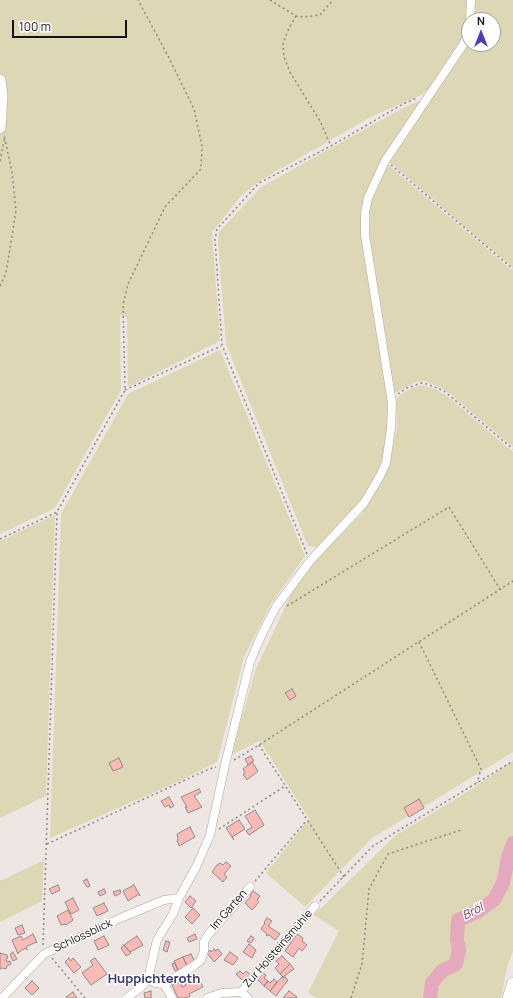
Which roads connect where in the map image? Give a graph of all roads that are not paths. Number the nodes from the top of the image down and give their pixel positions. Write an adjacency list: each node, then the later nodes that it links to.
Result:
1 (470, 0): 2 (street)
2 (470, 12)
3 (461, 48): 7 (street)
4 (0, 80): 5 (main road)
5 (0, 130)
6 (250, 887): 11 (street, Im Garten)
7 (179, 898): 9 (street); 13 (street, Schlossblick)
8 (315, 906): 12 (street, Zur Holsteinsmühle)
9 (148, 979): 11 (street); 14 (street)
10 (513, 983): 18 (main road)
11 (164, 984): 15 (street)
12 (241, 992): 16 (street); 17 (street)
13 (2, 998)
14 (127, 998)
15 (172, 998)
16 (207, 998)
17 (248, 998)
18 (508, 998)

